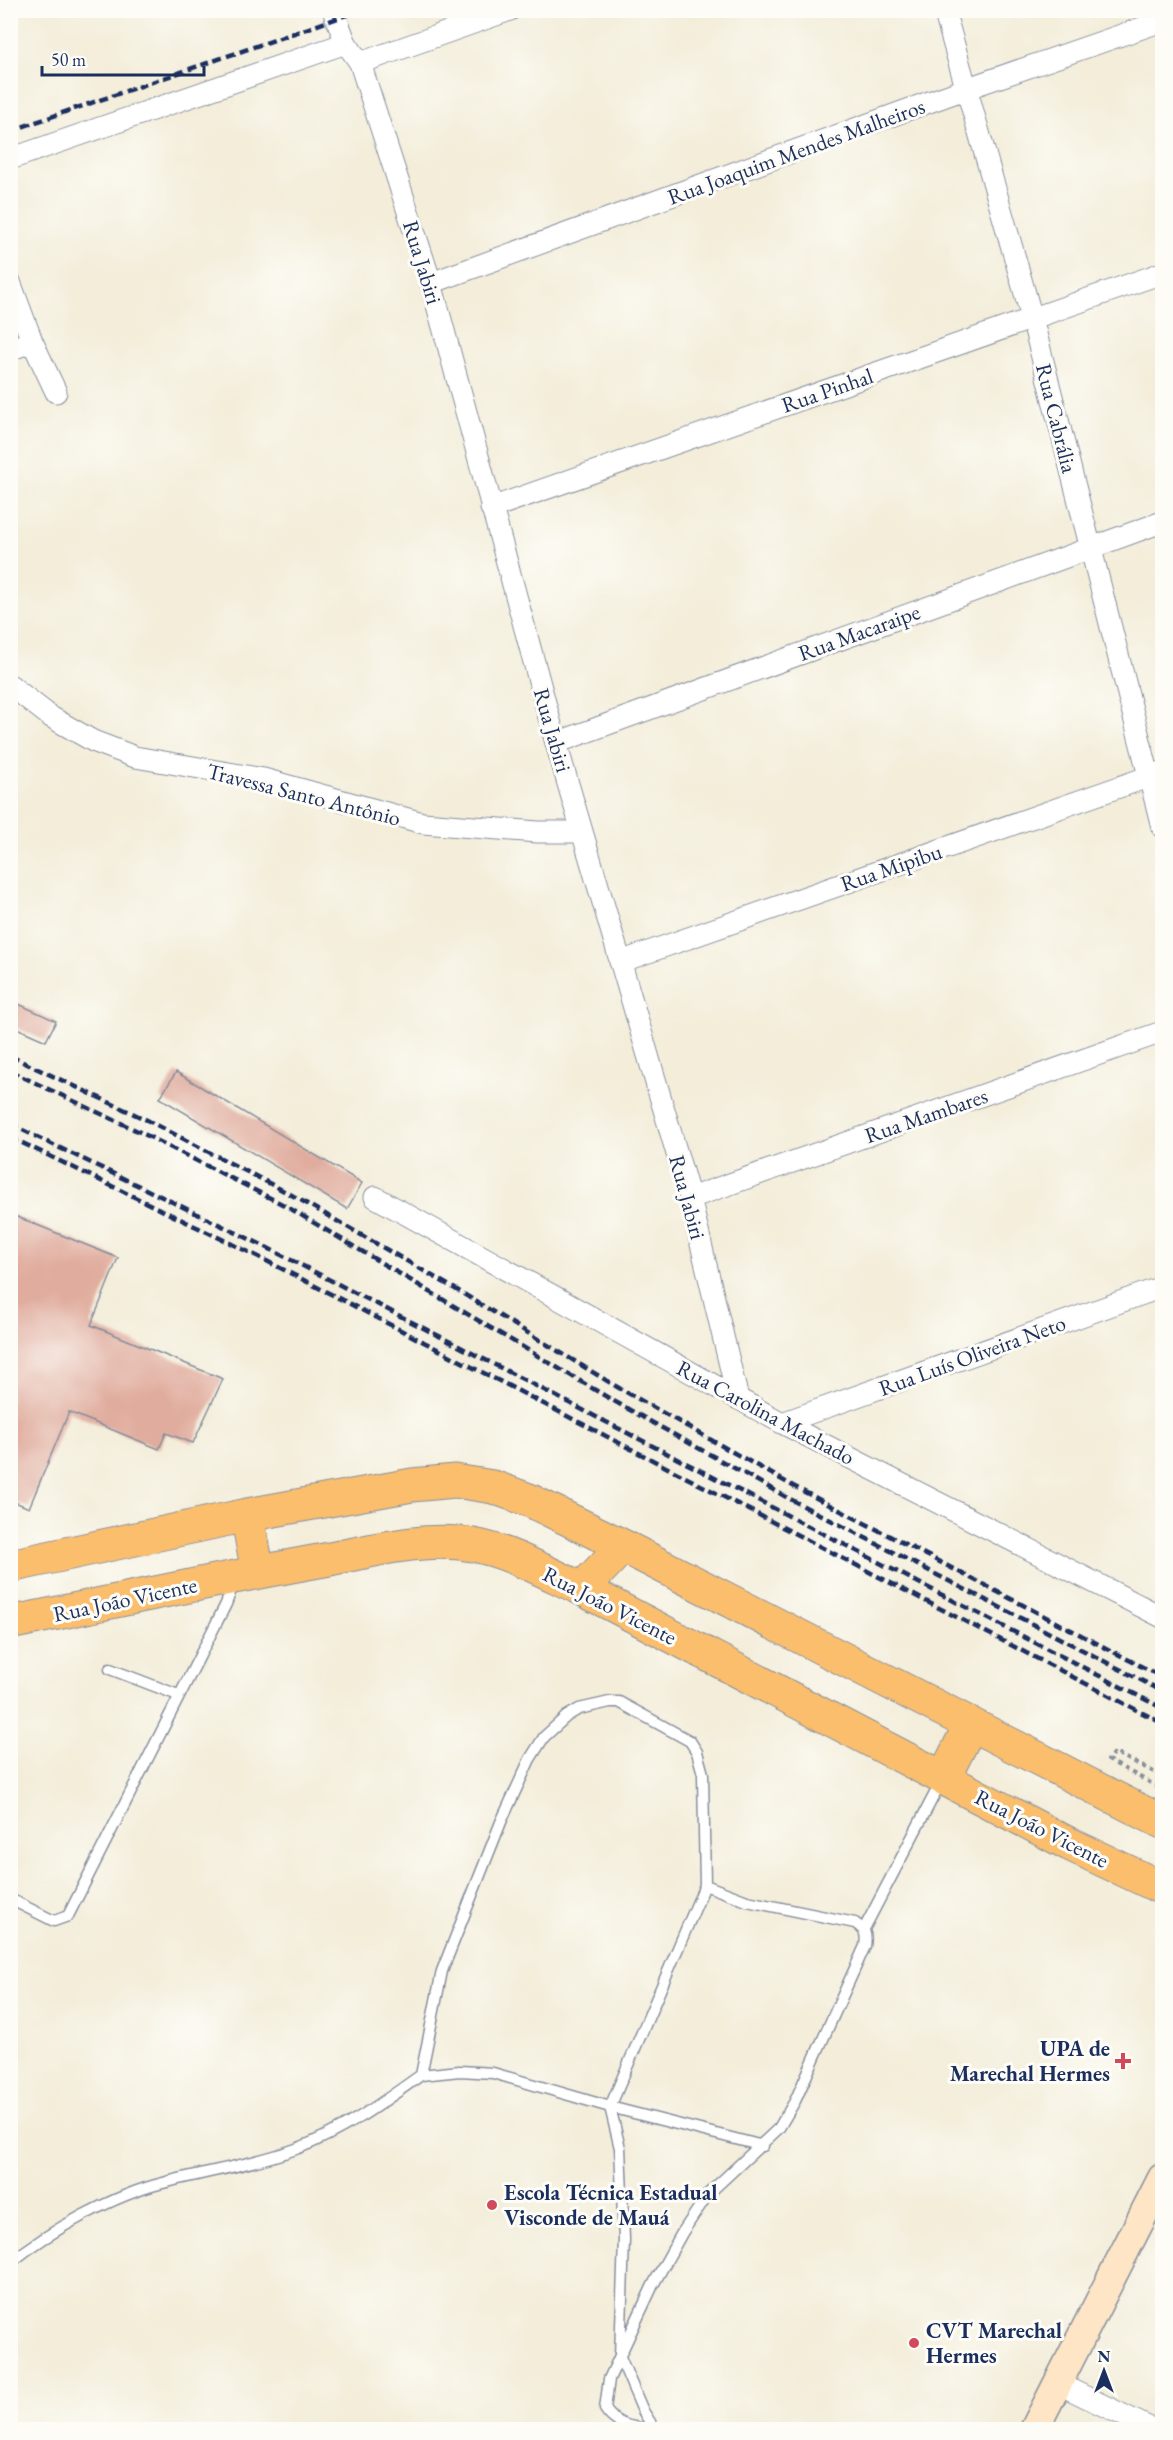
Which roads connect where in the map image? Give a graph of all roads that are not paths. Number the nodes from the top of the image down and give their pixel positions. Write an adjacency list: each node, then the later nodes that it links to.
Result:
1 (333, 10): 5 (street, Rua Jabiri)
2 (510, 10): 6 (street)
3 (944, 10): 7 (street, Rua Cabrália)
4 (1162, 21): 7 (street, Rua Joaquim Mendes Malheiros)
5 (346, 43): 6 (street, Rua Jabiri); 8 (street)
6 (360, 63): 11 (street, Rua Jabiri)
7 (965, 89): 11 (street, Rua Joaquim Mendes Malheiros); 12 (street, Rua Cabrália)
8 (10, 159)
9 (1162, 273): 12 (street, Rua Pinhal)
10 (10, 282): 13 (street)
11 (431, 284): 16 (street, Rua Jabiri)
12 (1032, 318): 16 (street, Rua Pinhal); 18 (street, Rua Cabrália)
13 (32, 341): 14 (street); 15 (street)
14 (10, 350)
15 (56, 392)
16 (491, 508): 20 (street, Rua Jabiri)
17 (1162, 522): 18 (street, Rua Macaraipe)
18 (1090, 547): 20 (street, Rua Macaraipe); 21 (street, Rua Cabrália)
19 (10, 685): 23 (street, Travessa Santo Antônio)
20 (556, 742): 23 (street, Rua Jabiri)
21 (1156, 774): 22 (street, Rua Cabrália); 24 (street, Rua Mipibu)
22 (1162, 827)
23 (582, 832): 24 (street, Rua Jabiri)
24 (620, 962): 27 (street, Rua Jabiri)
25 (1162, 1032): 27 (street, Rua Mambares)
26 (375, 1197): 29 (street, Rua Carolina Machado)
27 (690, 1198): 29 (street, Rua Jabiri)
28 (1162, 1287): 30 (street, Rua Luís Oliveira Neto)
29 (738, 1399): 30 (street, Rua Carolina Machado)
30 (782, 1423): 36 (street, Rua Carolina Machado)
31 (247, 1515): 32 (main road); 33 (main road); 34 (main road)
32 (623, 1546): 35 (main road); 40 (main road)
33 (10, 1566)
34 (247, 1574): 35 (main road, Rua João Vicente); 37 (main road, Rua João Vicente); 39 (lane)
35 (582, 1589): 41 (main road, Rua João Vicente)
36 (1162, 1617)
37 (10, 1623)
38 (110, 1669): 39 (lane)
39 (178, 1695): 45 (lane)
40 (971, 1724): 41 (main road); 42 (main road)
41 (944, 1777): 44 (main road, Rua João Vicente); 46 (lane)
42 (1162, 1822)
43 (705, 1885): 46 (lane); 47 (lane); 48 (lane)
44 (1162, 1888)
45 (10, 1899)
46 (864, 1929): 49 (lane)
47 (421, 2074): 48 (lane); 51 (lane)
48 (610, 2107): 49 (lane); 52 (lane)
49 (763, 2146): 52 (lane)
50 (1162, 2178): 53 (main road)
51 (10, 2263)
52 (620, 2357): 54 (lane); 55 (lane)
53 (1059, 2384): 56 (main road); 57 (street)
54 (649, 2430)
55 (655, 2430)
56 (1034, 2430)
57 (1154, 2430)

